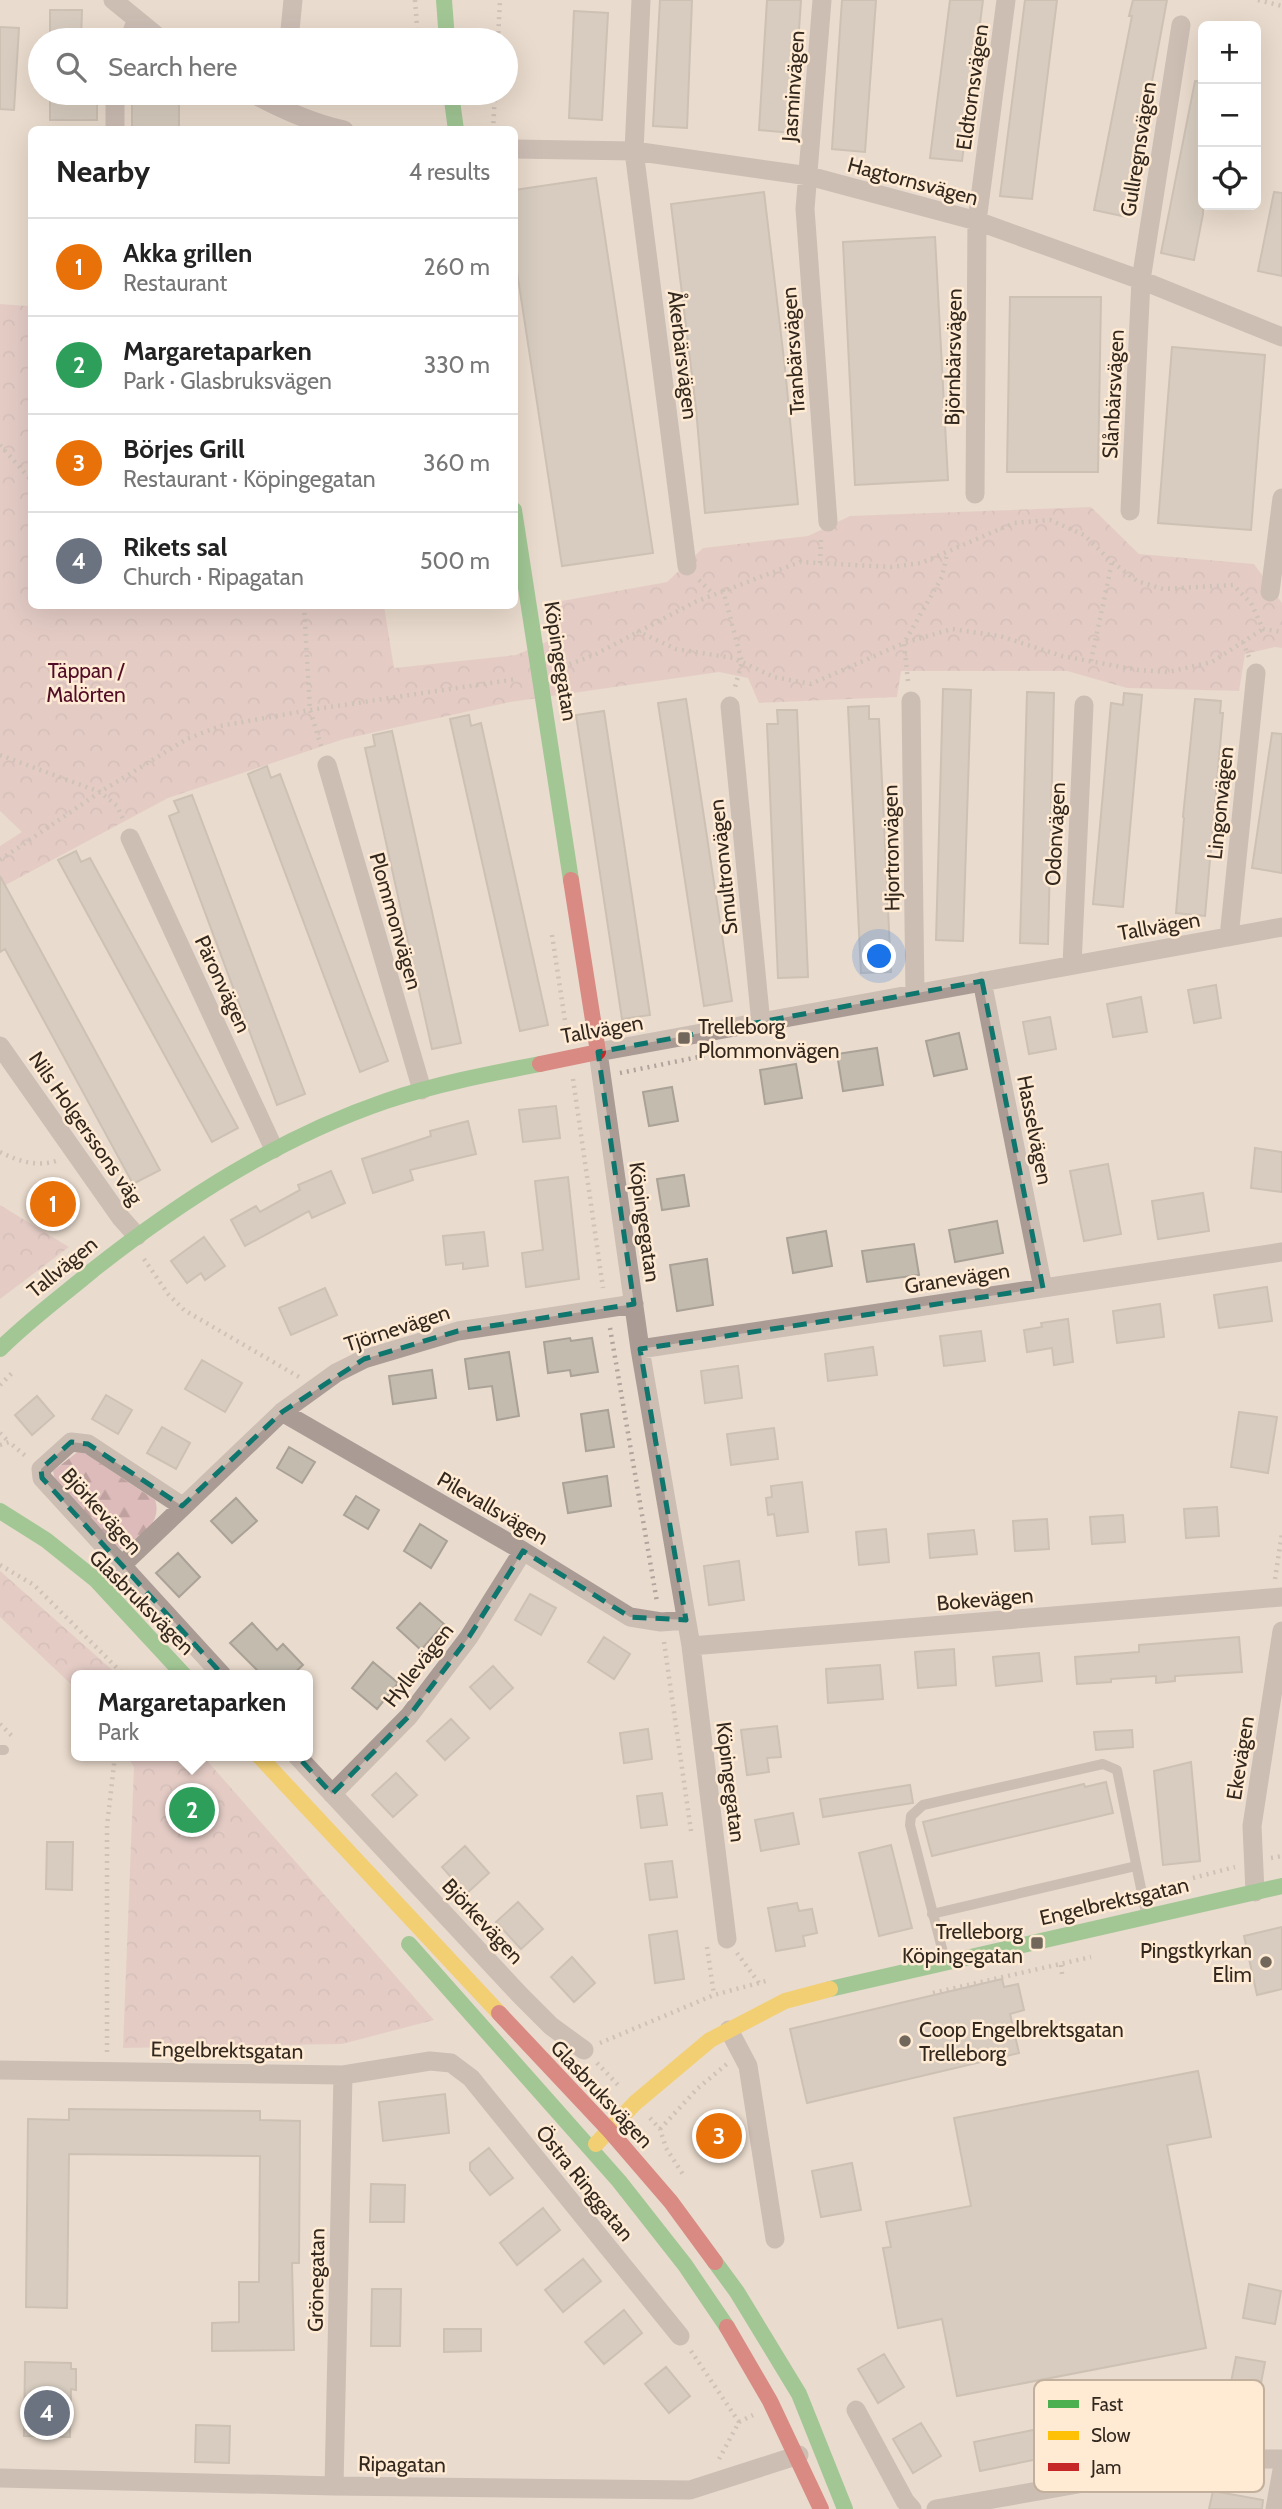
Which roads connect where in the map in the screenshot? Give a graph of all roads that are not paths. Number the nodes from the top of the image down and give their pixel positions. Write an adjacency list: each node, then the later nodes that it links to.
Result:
1 (293, 0): 11 (street)
2 (444, 0): 12 (main road)
3 (641, 0): 20 (street, Åkerbärsvägen)
4 (822, 0): 21 (street, Jasminvägen)
5 (1006, 0): 22 (street, Eldtornsvägen)
6 (118, 2): 7 (street)
7 (136, 21): 9 (street); 10 (street)
8 (1181, 25): 23 (street, Gullregnsvägen)
9 (133, 28)
10 (146, 28)
11 (290, 28)
12 (446, 28)
13 (115, 105): 16 (street)
14 (453, 105): 18 (main road)
15 (283, 110): 17 (street)
16 (115, 126)
17 (326, 126)
18 (455, 126)
19 (518, 149): 20 (street, Hagtornsvägen)
20 (634, 150): 21 (street, Hagtornsvägen); 30 (street, Åkerbärsvägen)
21 (809, 176): 22 (street, Hagtornsvägen); 28 (street, Tranbärsvägen)
22 (977, 221): 23 (street, Hagtornsvägen); 25 (street, Björnbärsvägen)
23 (1141, 280): 24 (street, Hagtornsvägen); 27 (street, Slånbärsvägen)
24 (1282, 337)
25 (975, 494)
26 (1282, 498): 31 (street)
27 (1130, 511)
28 (828, 522)
29 (518, 536): 45 (main road, Köpingegatan)
30 (687, 566)
31 (1270, 592)
32 (1256, 673): 39 (street, Lingonvägen)
33 (911, 701): 42 (street, Hjortronvägen)
34 (1084, 705): 40 (street, Odonvägen)
35 (730, 706): 43 (street, Smultronvägen)
36 (327, 765): 46 (street, Plommonvägen)
37 (130, 838): 47 (street, Päronvägen)
38 (1282, 927): 39 (street, Tallvägen)
39 (1229, 937): 40 (street, Tallvägen)
40 (1072, 965): 41 (street, Tallvägen)
41 (982, 981): 42 (street, Tallvägen); 50 (street, Hasselvägen)
42 (915, 994): 43 (street, Tallvägen)
43 (761, 1024): 45 (street, Tallvägen)
44 (0, 1046): 48 (street, Nils Holgerssons väg)
45 (598, 1052): 46 (main road, Tallvägen); 51 (street, Köpingegatan)
46 (422, 1090): 47 (main road, Tallvägen)
47 (274, 1149): 48 (main road, Tallvägen)
48 (139, 1246): 52 (main road, Tallvägen)
49 (1282, 1252): 50 (street, Granevägen)
50 (1043, 1288): 53 (street, Granevägen)
51 (634, 1304): 53 (street, Köpingegatan); 54 (street, Tjörnevägen)
52 (0, 1349)
53 (640, 1349): 61 (street, Köpingegatan)
54 (282, 1412): 55 (street, Tjörnevägen); 57 (street, Pilevallsvägen)
55 (182, 1506): 58 (street, Tjörnevägen); 58 (street, Björkevägen)
56 (0, 1511): 65 (main road, Glasbruksvägen)
57 (523, 1551): 61 (street, Pilevallsvägen); 70 (street, Hyllevägen)
58 (121, 1566): 66 (street, Björkevägen)
59 (1282, 1597): 63 (street, Bokevägen)
60 (100, 1609): 64 (main road, Glasbruksvägen)
61 (686, 1620): 63 (street, Köpingegatan)
62 (1282, 1631): 73 (street, Ekevägen)
63 (691, 1646): 78 (street, Köpingegatan)
64 (161, 1670)
65 (179, 1670)
66 (217, 1670)
67 (248, 1761): 74 (main road)
68 (264, 1761): 85 (main road, Glasbruksvägen)
69 (302, 1761): 70 (street, Björkevägen)
70 (332, 1794): 81 (street, Björkevägen)
71 (1136, 1866): 75 (lane, Engelbrektsgatan); 75 (lane); 76 (lane)
72 (1282, 1886): 73 (main road, Engelbrektsgatan)
73 (1255, 1892): 76 (main road, Engelbrektsgatan)
74 (376, 1905)
75 (932, 1914): 79 (lane)
76 (1147, 1917): 79 (main road, Engelbrektsgatan)
77 (403, 1937): 86 (main road, Glasbruksvägen)
78 (727, 1939)
79 (945, 1962): 80 (main road, Engelbrektsgatan)
80 (729, 2030): 85 (main road, Engelbrektsgatan); 87 (street)
81 (584, 2050)
82 (451, 2063): 84 (street, Engelbrektsgatan); 88 (street, Östra Ringgatan)
83 (0, 2070): 84 (street, Engelbrektsgatan)
84 (343, 2075): 95 (street, Grönegatan)
85 (609, 2130): 86 (main road, Engelbrektsgatan); 98 (main road, Glasbruksvägen)
86 (592, 2148): 90 (main road, Glasbruksvägen)
87 (775, 2238)
88 (680, 2336)
89 (856, 2410): 99 (street)
90 (799, 2455): 95 (street, Ripagatan); 97 (main road, Glasbruksvägen)
91 (1264, 2459): 92 (street)
92 (1282, 2459)
93 (1282, 2470): 101 (street)
94 (0, 2478): 95 (street, Ripagatan)
95 (334, 2486)
96 (1034, 2492): 100 (street)
97 (821, 2509)
98 (845, 2509)
99 (912, 2509)
100 (936, 2509)
101 (1275, 2509)

